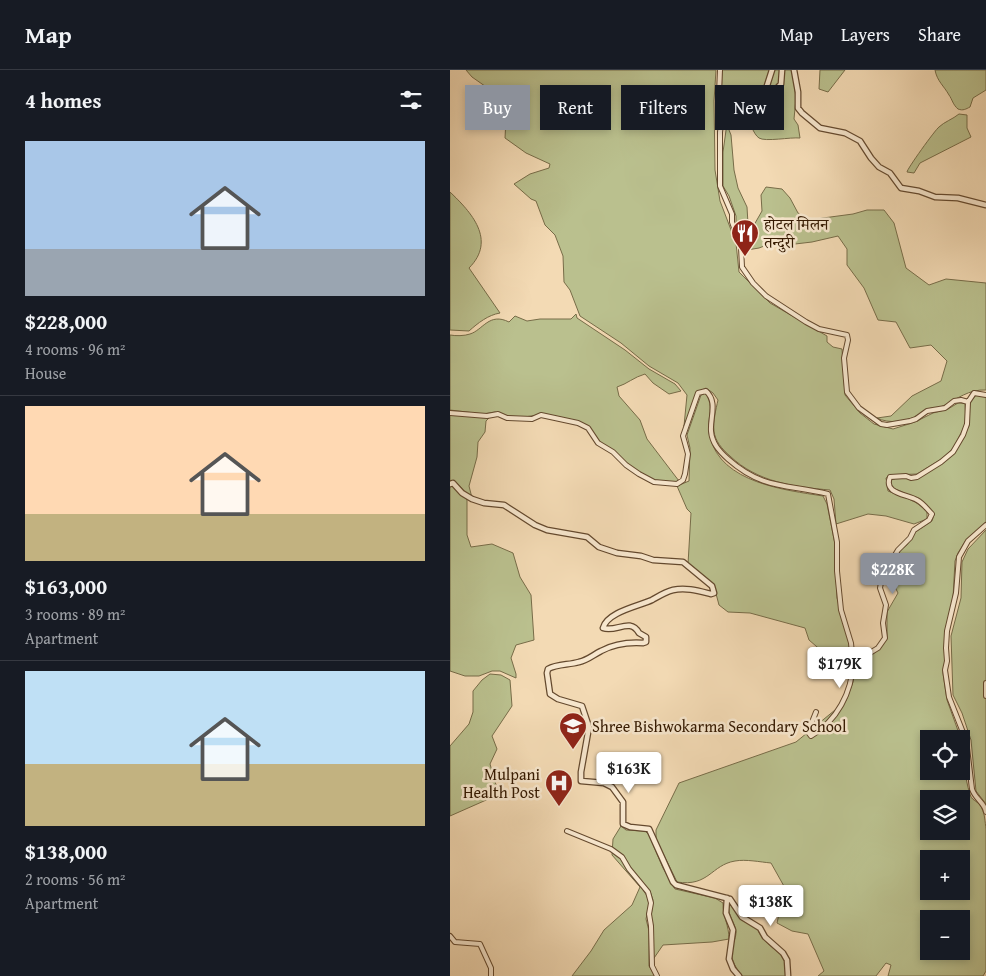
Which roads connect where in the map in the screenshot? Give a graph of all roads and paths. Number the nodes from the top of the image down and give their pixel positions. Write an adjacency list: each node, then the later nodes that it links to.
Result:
1 (720, 70): 7 (street)
2 (772, 70): 3 (street)
3 (782, 70)
4 (794, 70): 5 (street)
5 (986, 206)
6 (986, 395): 7 (street)
7 (968, 402): 11 (street)
8 (450, 413): 11 (street)
9 (450, 484): 17 (street)
10 (986, 525): 15 (street)
11 (853, 663): 14 (street)
12 (986, 683): 13 (street)
13 (986, 696)
14 (816, 712)
15 (986, 812)
16 (567, 831): 20 (street)
17 (727, 898): 21 (street); 22 (street)
18 (450, 936): 19 (street)
19 (491, 976)
20 (656, 976)
21 (739, 976)
22 (788, 976)

